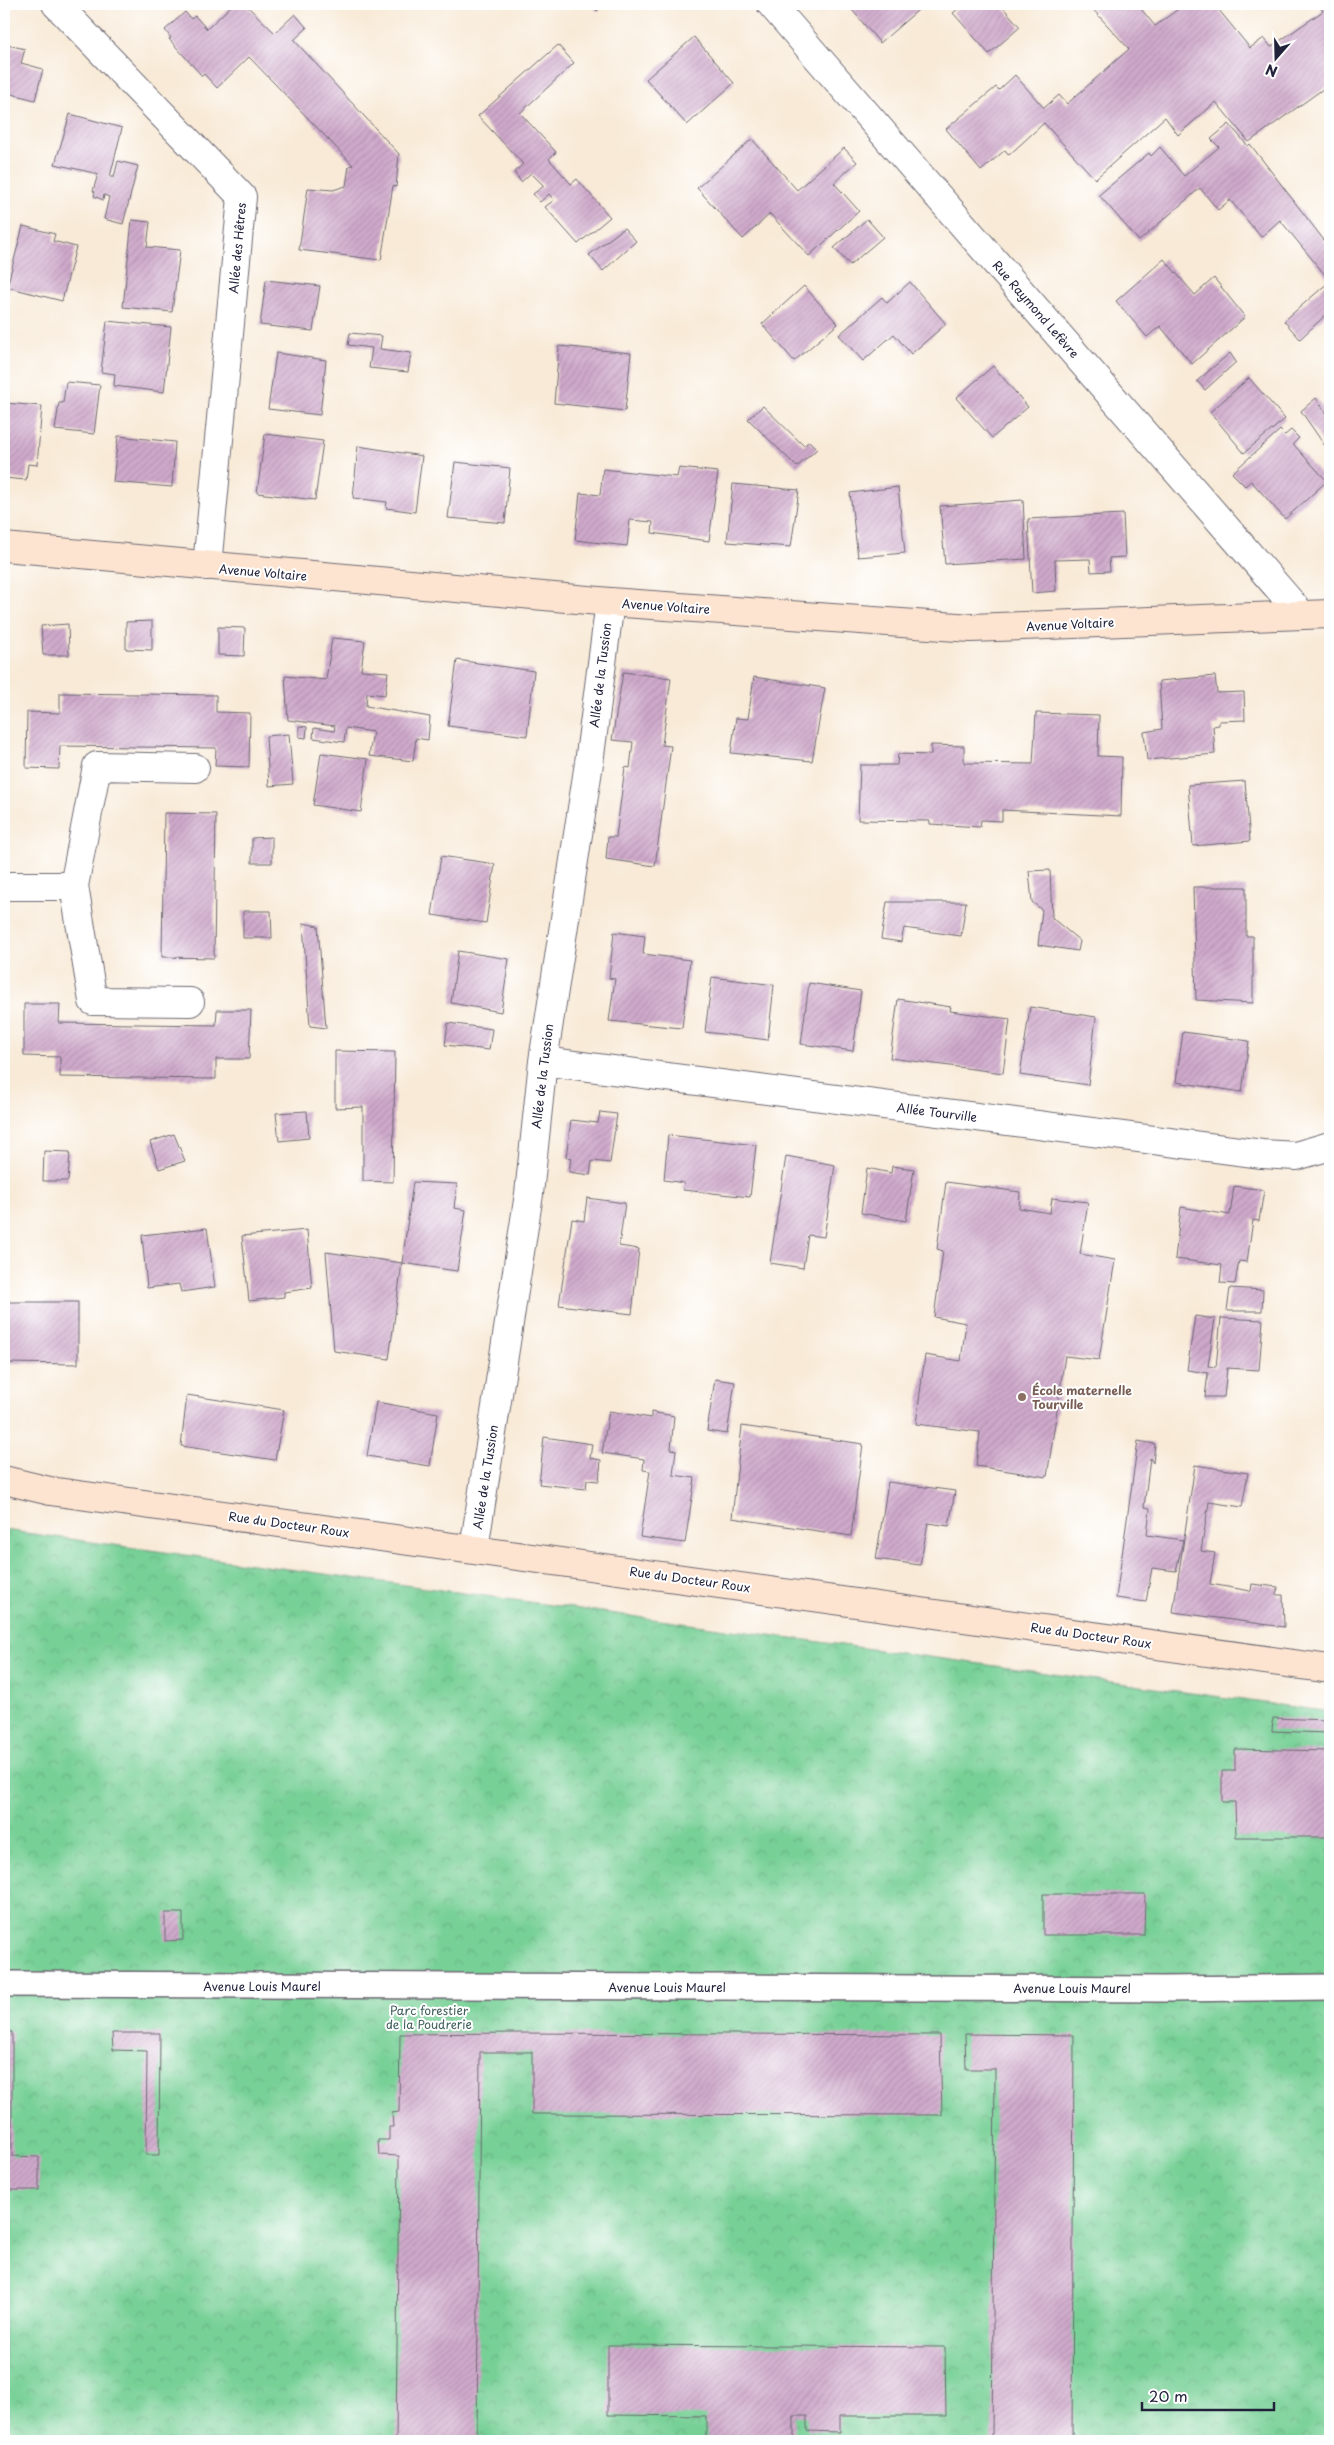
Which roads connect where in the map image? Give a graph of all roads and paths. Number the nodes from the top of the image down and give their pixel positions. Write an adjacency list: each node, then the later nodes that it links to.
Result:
1 (56, 4): 4 (street, Allée des Hêtres)
2 (771, 4): 6 (street, Rue Raymond Lefèvre)
3 (4, 547): 4 (main road, Avenue Voltaire)
4 (207, 566): 5 (main road, Avenue Voltaire)
5 (610, 602): 6 (main road, Avenue Voltaire); 12 (street, Allée de la Tussion)
6 (1301, 614): 7 (main road, Avenue Voltaire)
7 (1330, 614)
8 (195, 768): 10 (street)
9 (4, 886): 10 (street)
10 (74, 886): 11 (street)
11 (190, 1002)
12 (543, 1061): 13 (street, Allée Tourville); 17 (street, Allée de la Tussion)
13 (1330, 1146)
14 (4, 1480): 15 (main road, Rue du Docteur Roux)
15 (50, 1491): 16 (main road, Rue du Docteur Roux); 17 (main road, Rue du Docteur Roux)
16 (4, 1493)
17 (474, 1549): 18 (main road, Rue du Docteur Roux)
18 (1330, 1669)
19 (4, 1984): 20 (lane, Avenue Louis Maurel)
20 (1330, 1987)

